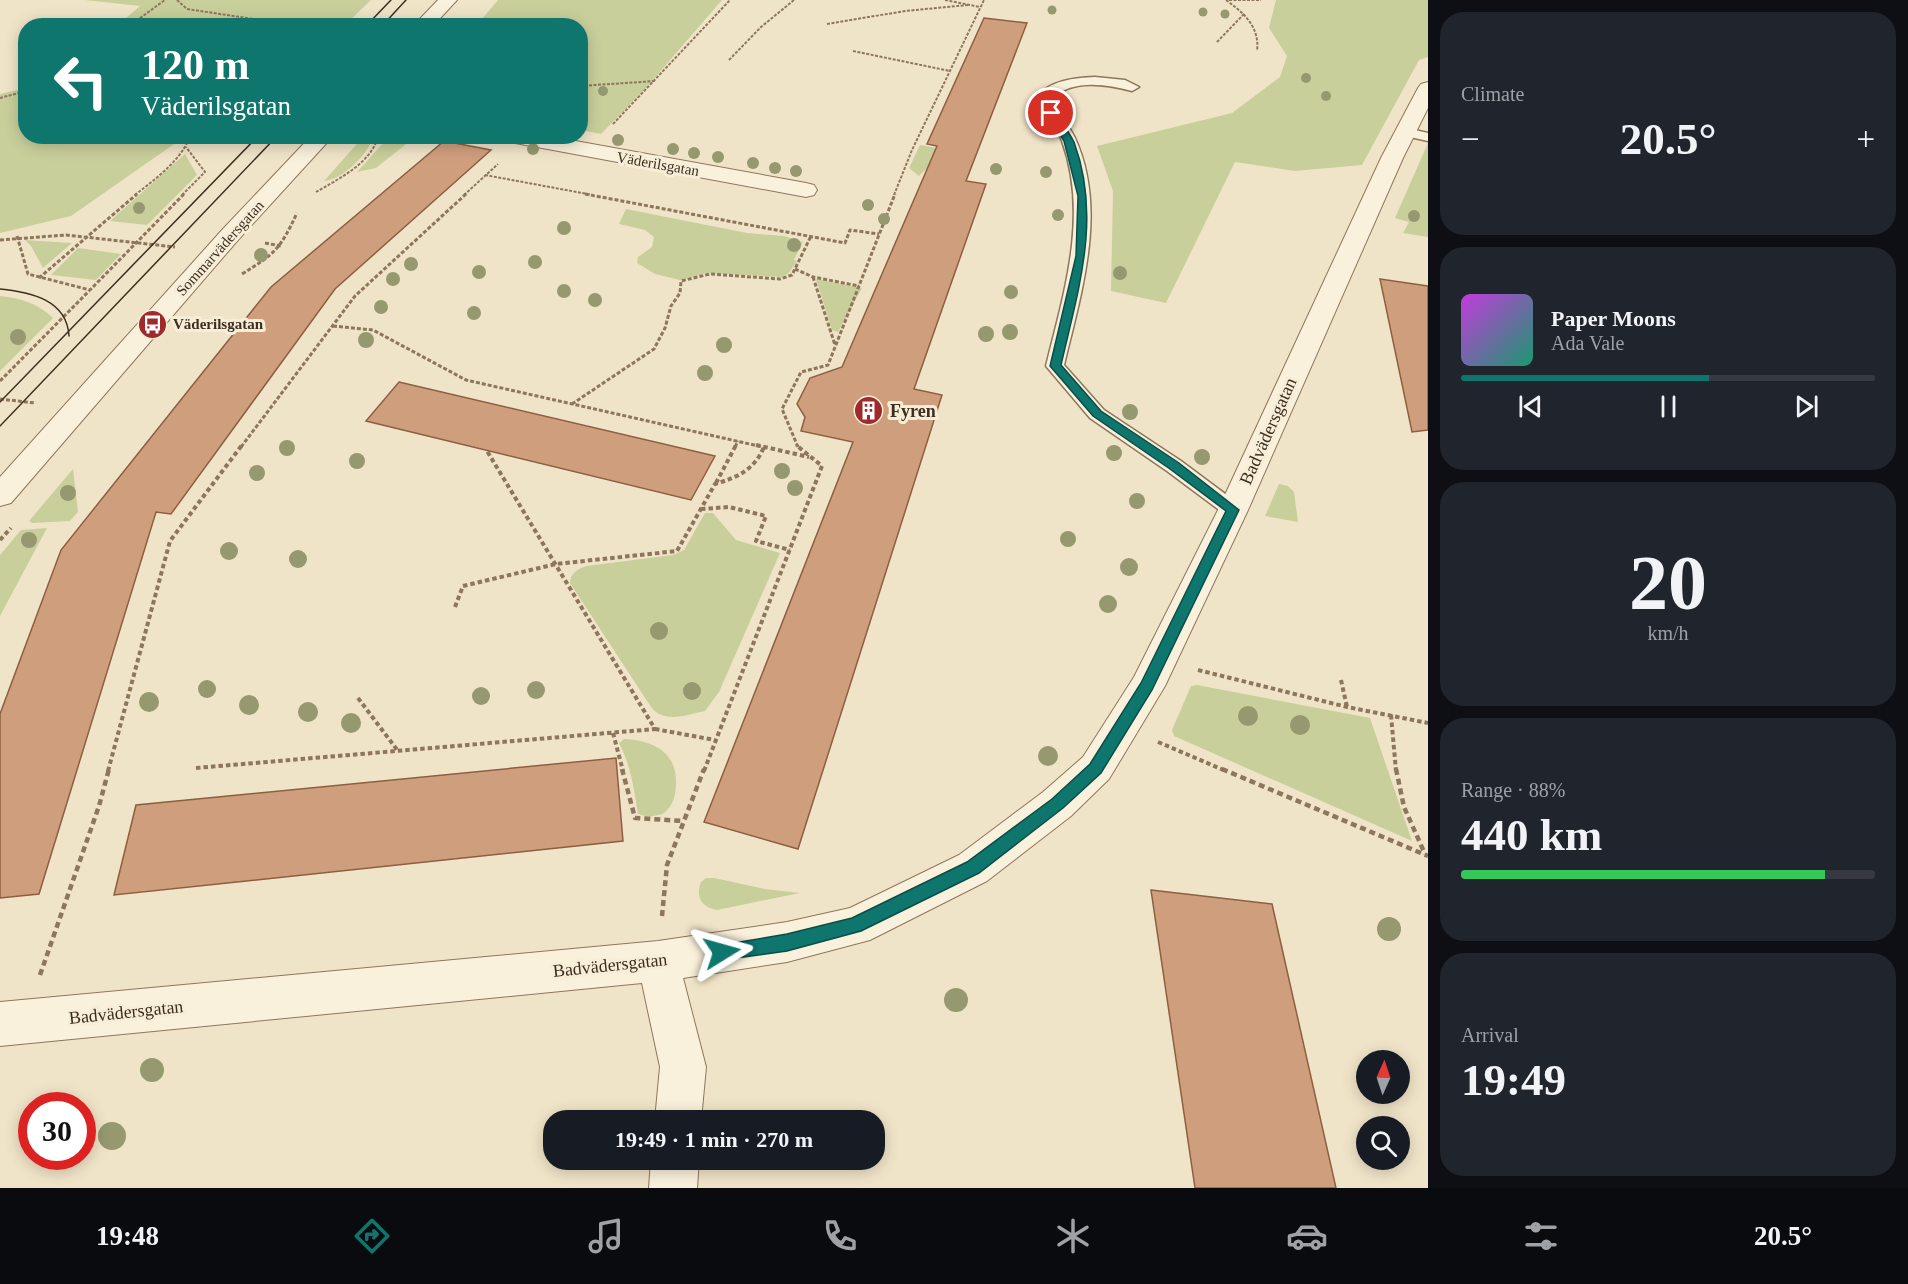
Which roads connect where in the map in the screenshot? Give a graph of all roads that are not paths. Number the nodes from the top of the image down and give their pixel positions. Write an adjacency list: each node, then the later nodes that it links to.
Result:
1 (448, 0): 2 (street)
2 (430, 18)
3 (1132, 87): 10 (lane)
4 (1428, 88): 5 (street, Badvädersgatan)
5 (1417, 135): 10 (street, Badvädersgatan)
6 (315, 144): 9 (street, Sommarvädersgatan)
7 (549, 144): 8 (street, Väderilsgatan)
8 (806, 190)
9 (0, 496)
10 (1233, 510): 11 (street, Badvädersgatan)
11 (658, 961): 12 (street, Badvädersgatan); 13 (street)
12 (12, 1023)
13 (679, 1110)
14 (674, 1170): 15 (street)
15 (673, 1188)

